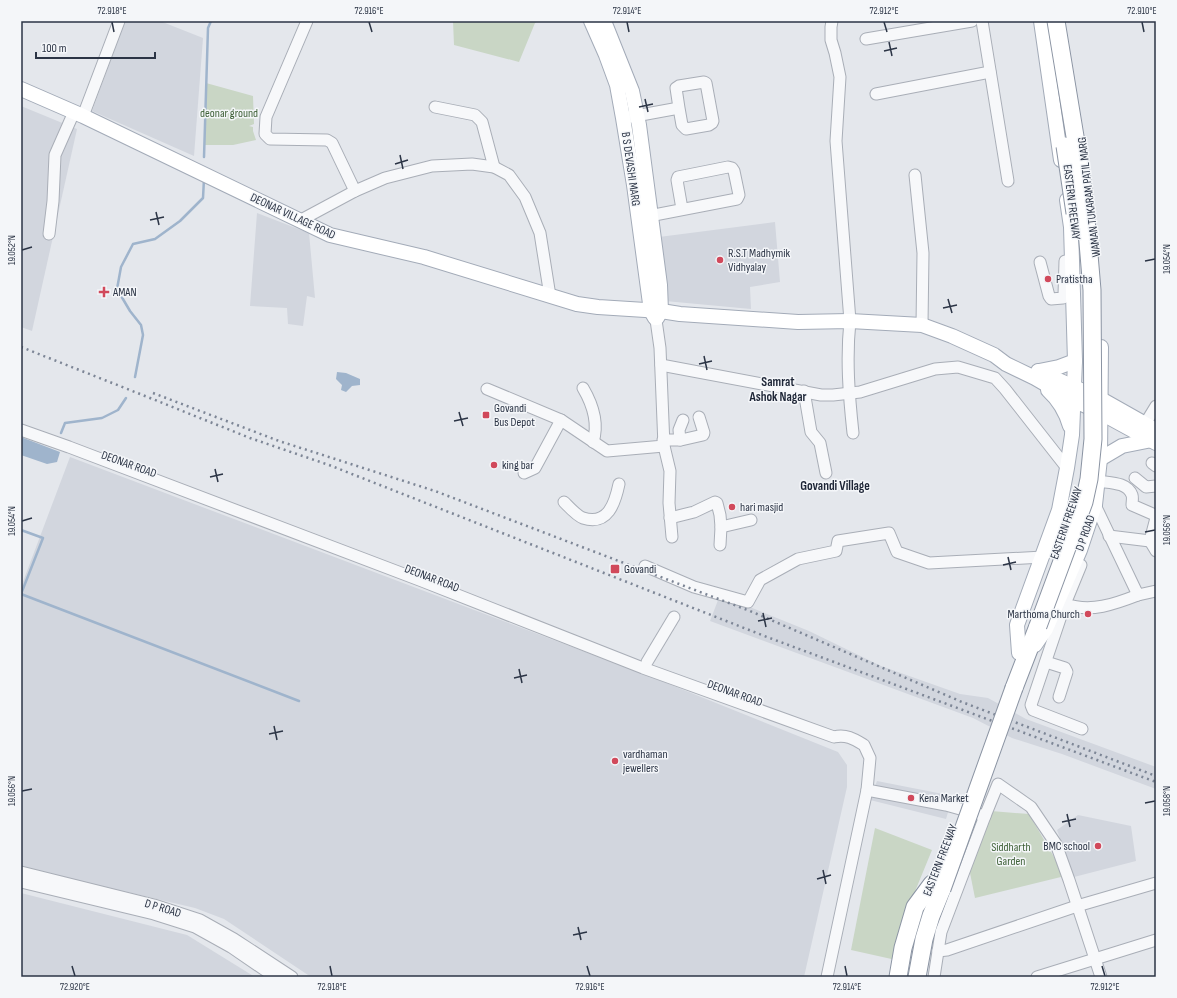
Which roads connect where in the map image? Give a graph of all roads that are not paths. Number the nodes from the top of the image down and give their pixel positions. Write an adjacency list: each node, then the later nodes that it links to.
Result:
1 (119, 21): 18 (street)
2 (307, 21): 24 (street)
3 (591, 21): 20 (main road, B S DEVASHI MARG)
4 (604, 21): 19 (main road, B S DEVASHI MARG)
5 (832, 21): 34 (street)
6 (972, 21): 12 (street)
7 (982, 21): 13 (street)
8 (1041, 21): 31 (main road, WAMAN TUKARAM PATIL MARG)
9 (1048, 21): 86 (highway, EASTERN FREEWAY, bridge)
10 (1056, 21): 86 (highway, EASTERN FREEWAY, bridge)
11 (1064, 21): 44 (main road, WAMAN TUKARAM PATIL MARG)
12 (866, 39)
13 (990, 72): 15 (street); 23 (street)
14 (21, 89): 18 (main road, DEONAR VILLAGE ROAD)
15 (876, 94)
16 (434, 108): 21 (street)
17 (679, 108): 17 (street); 19 (street)
18 (78, 114): 27 (main road, DEONAR VILLAGE ROAD); 28 (street)
19 (637, 116): 20 (street); 26 (main road, B S DEVASHI MARG)
20 (623, 118): 26 (main road, B S DEVASHI MARG)
21 (494, 167): 24 (street); 32 (street)
22 (915, 175): 35 (street)
23 (1008, 180)
24 (355, 191): 27 (street)
25 (682, 209): 25 (street); 26 (street)
26 (645, 217): 33 (main road, B S DEVASHI MARG)
27 (301, 220): 32 (main road, DEONAR VILLAGE ROAD)
28 (49, 234)
29 (1065, 261): 31 (street)
30 (1040, 262): 31 (street)
31 (1069, 283): 36 (main road, WAMAN TUKARAM PATIL MARG)
32 (550, 296): 33 (main road, DEONAR VILLAGE ROAD)
33 (656, 314): 34 (main road, DEONAR VILLAGE ROAD); 37 (street, B S DEVASHI MARG)
34 (850, 321): 35 (main road, DEONAR VILLAGE ROAD); 42 (street)
35 (922, 325): 38 (main road, DEONAR VILLAGE ROAD)
36 (1075, 361): 38 (main road); 43 (main road, WAMAN TUKARAM PATIL MARG)
37 (660, 365): 41 (street); 50 (street, B S DEVASHI MARG)
38 (1037, 374): 43 (main road, DEONAR VILLAGE ROAD); 54 (main road)
39 (583, 388): 56 (street)
40 (487, 389): 48 (street)
41 (804, 391): 42 (street); 62 (street)
42 (849, 393): 52 (street); 60 (street)
43 (1074, 393): 44 (main road); 46 (main road); 54 (main road, WAMAN TUKARAM PATIL MARG)
44 (1102, 399): 46 (main road, D P ROAD); 53 (main road)
45 (1156, 406): 53 (street)
46 (1101, 413): 53 (main road); 59 (main road, D P ROAD)
47 (699, 417): 55 (street)
48 (561, 420): 56 (street); 61 (street)
49 (21, 424): 58 (street, DEONAR ROAD)
50 (663, 427): 55 (street); 57 (street, B S DEVASHI MARG)
51 (21, 430): 58 (street, DEONAR ROAD)
52 (853, 433)
53 (1152, 434): 59 (main road)
54 (1072, 435): 60 (main road, WAMAN TUKARAM PATIL MARG)
55 (680, 440): 57 (street)
56 (594, 442): 57 (street)
57 (664, 443): 70 (street, B S DEVASHI MARG)
58 (86, 451): 84 (street, DEONAR ROAD)
59 (1100, 459): 64 (main road, D P ROAD)
60 (1067, 468): 79 (main road, WAMAN TUKARAM PATIL MARG)
61 (524, 473)
62 (826, 473)
63 (1135, 478): 66 (street)
64 (1098, 481): 68 (main road, D P ROAD); 69 (street)
65 (619, 484): 67 (street)
66 (1156, 486)
67 (564, 502)
68 (1095, 505): 73 (street); 77 (main road, D P ROAD)
69 (1156, 517): 75 (street)
70 (670, 518): 72 (street); 74 (street, B S DEVASHI MARG)
71 (751, 520): 72 (street)
72 (721, 527): 76 (street)
73 (1109, 536): 75 (street); 82 (street)
74 (672, 537)
75 (1154, 539): 78 (street)
76 (720, 545)
77 (1080, 550): 83 (street); 87 (main road, D P ROAD)
78 (1156, 551)
79 (1043, 557): 80 (street); 87 (main road, WAMAN TUKARAM PATIL MARG)
80 (645, 566)
81 (1156, 591): 82 (street)
82 (1138, 595): 83 (street)
83 (1066, 604): 89 (street)
84 (522, 616): 88 (street, DEONAR ROAD); 90 (street, DEONAR ROAD)
85 (674, 617): 88 (street)
86 (1033, 625): 87 (highway, EASTERN FREEWAY)
87 (1023, 654): 98 (highway, EASTERN FREEWAY, bridge)
88 (647, 662): 90 (street, DEONAR ROAD)
89 (1046, 662): 91 (street); 92 (street)
90 (701, 685): 93 (street, DEONAR ROAD)
91 (1059, 697)
92 (1082, 729)
93 (866, 790): 94 (street); 108 (street, DEONAR ROAD)
94 (984, 816): 99 (street); 104 (street)
95 (21, 872): 100 (street, D P ROAD)
96 (21, 882): 100 (street, D P ROAD)
97 (1156, 883): 99 (street)
98 (937, 886): 101 (highway, EASTERN FREEWAY); 109 (highway); 112 (highway)
99 (1077, 906): 104 (street); 105 (street)
100 (148, 908): 102 (street, D P ROAD)
101 (926, 914): 110 (highway, EASTERN FREEWAY); 111 (highway, EASTERN FREEWAY)
102 (208, 930): 106 (street, D P ROAD); 107 (street, D P ROAD)
103 (1156, 940): 105 (street)
104 (938, 951): 113 (street)
105 (1095, 959): 114 (street); 115 (street)
106 (275, 977)
107 (292, 977)
108 (827, 977)
109 (898, 977)
110 (905, 977)
111 (917, 977)
112 (926, 977)
113 (934, 977)
114 (1037, 977)
115 (1101, 977)

